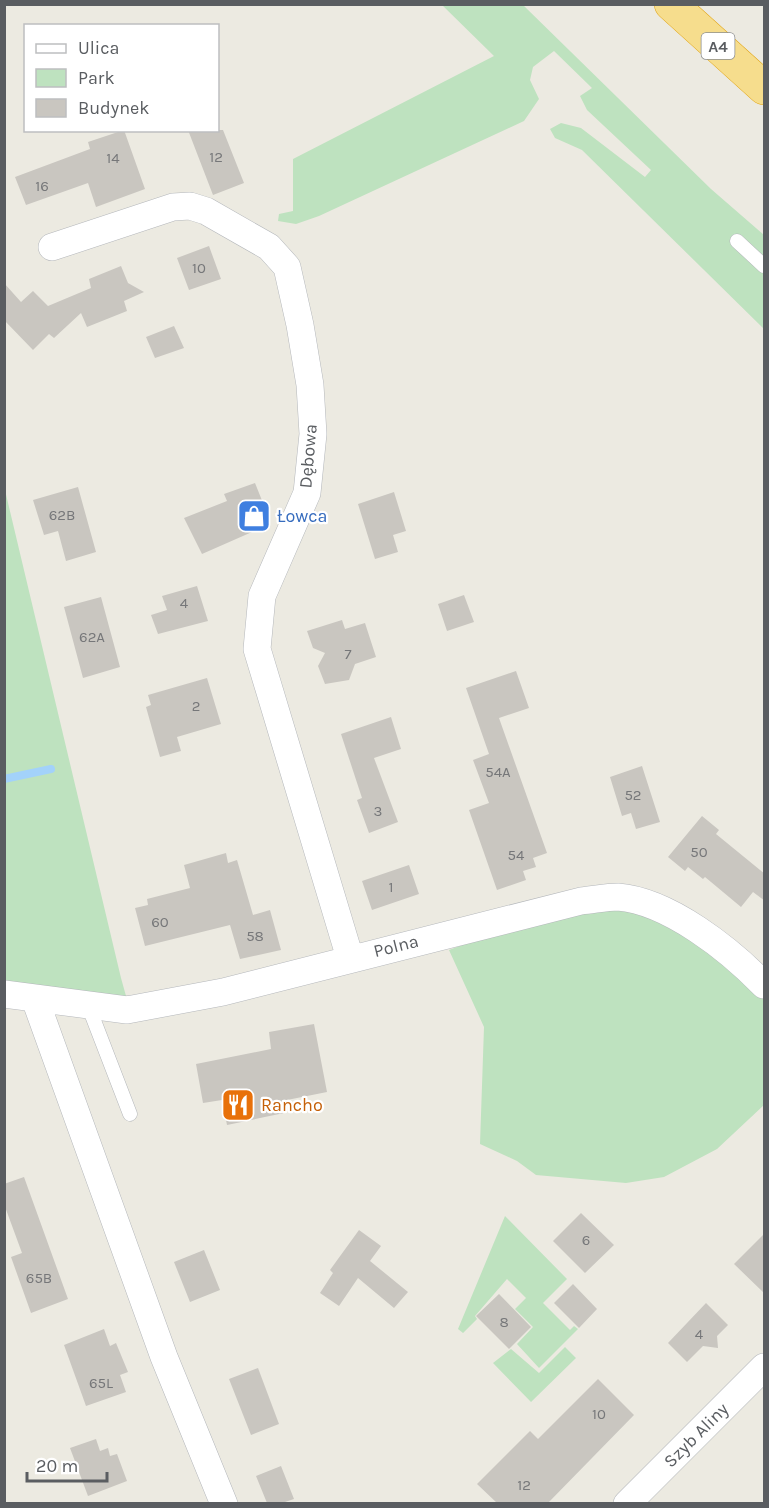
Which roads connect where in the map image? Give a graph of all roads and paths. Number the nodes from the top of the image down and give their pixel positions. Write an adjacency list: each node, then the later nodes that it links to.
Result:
1 (671, 4): 2 (highway, A4)
2 (765, 88)
3 (737, 241): 5 (lane)
4 (52, 247): 6 (street, Dębowa)
5 (765, 266)
6 (350, 958): 7 (street, Polna); 10 (street, Polna)
7 (765, 985)
8 (4, 994): 9 (street, Polna)
9 (35, 999): 10 (street, Polna); 13 (street)
10 (88, 1005): 11 (lane)
11 (130, 1114)
12 (765, 1366): 14 (street, Szyb Aliny)
13 (224, 1503)
14 (627, 1503)

